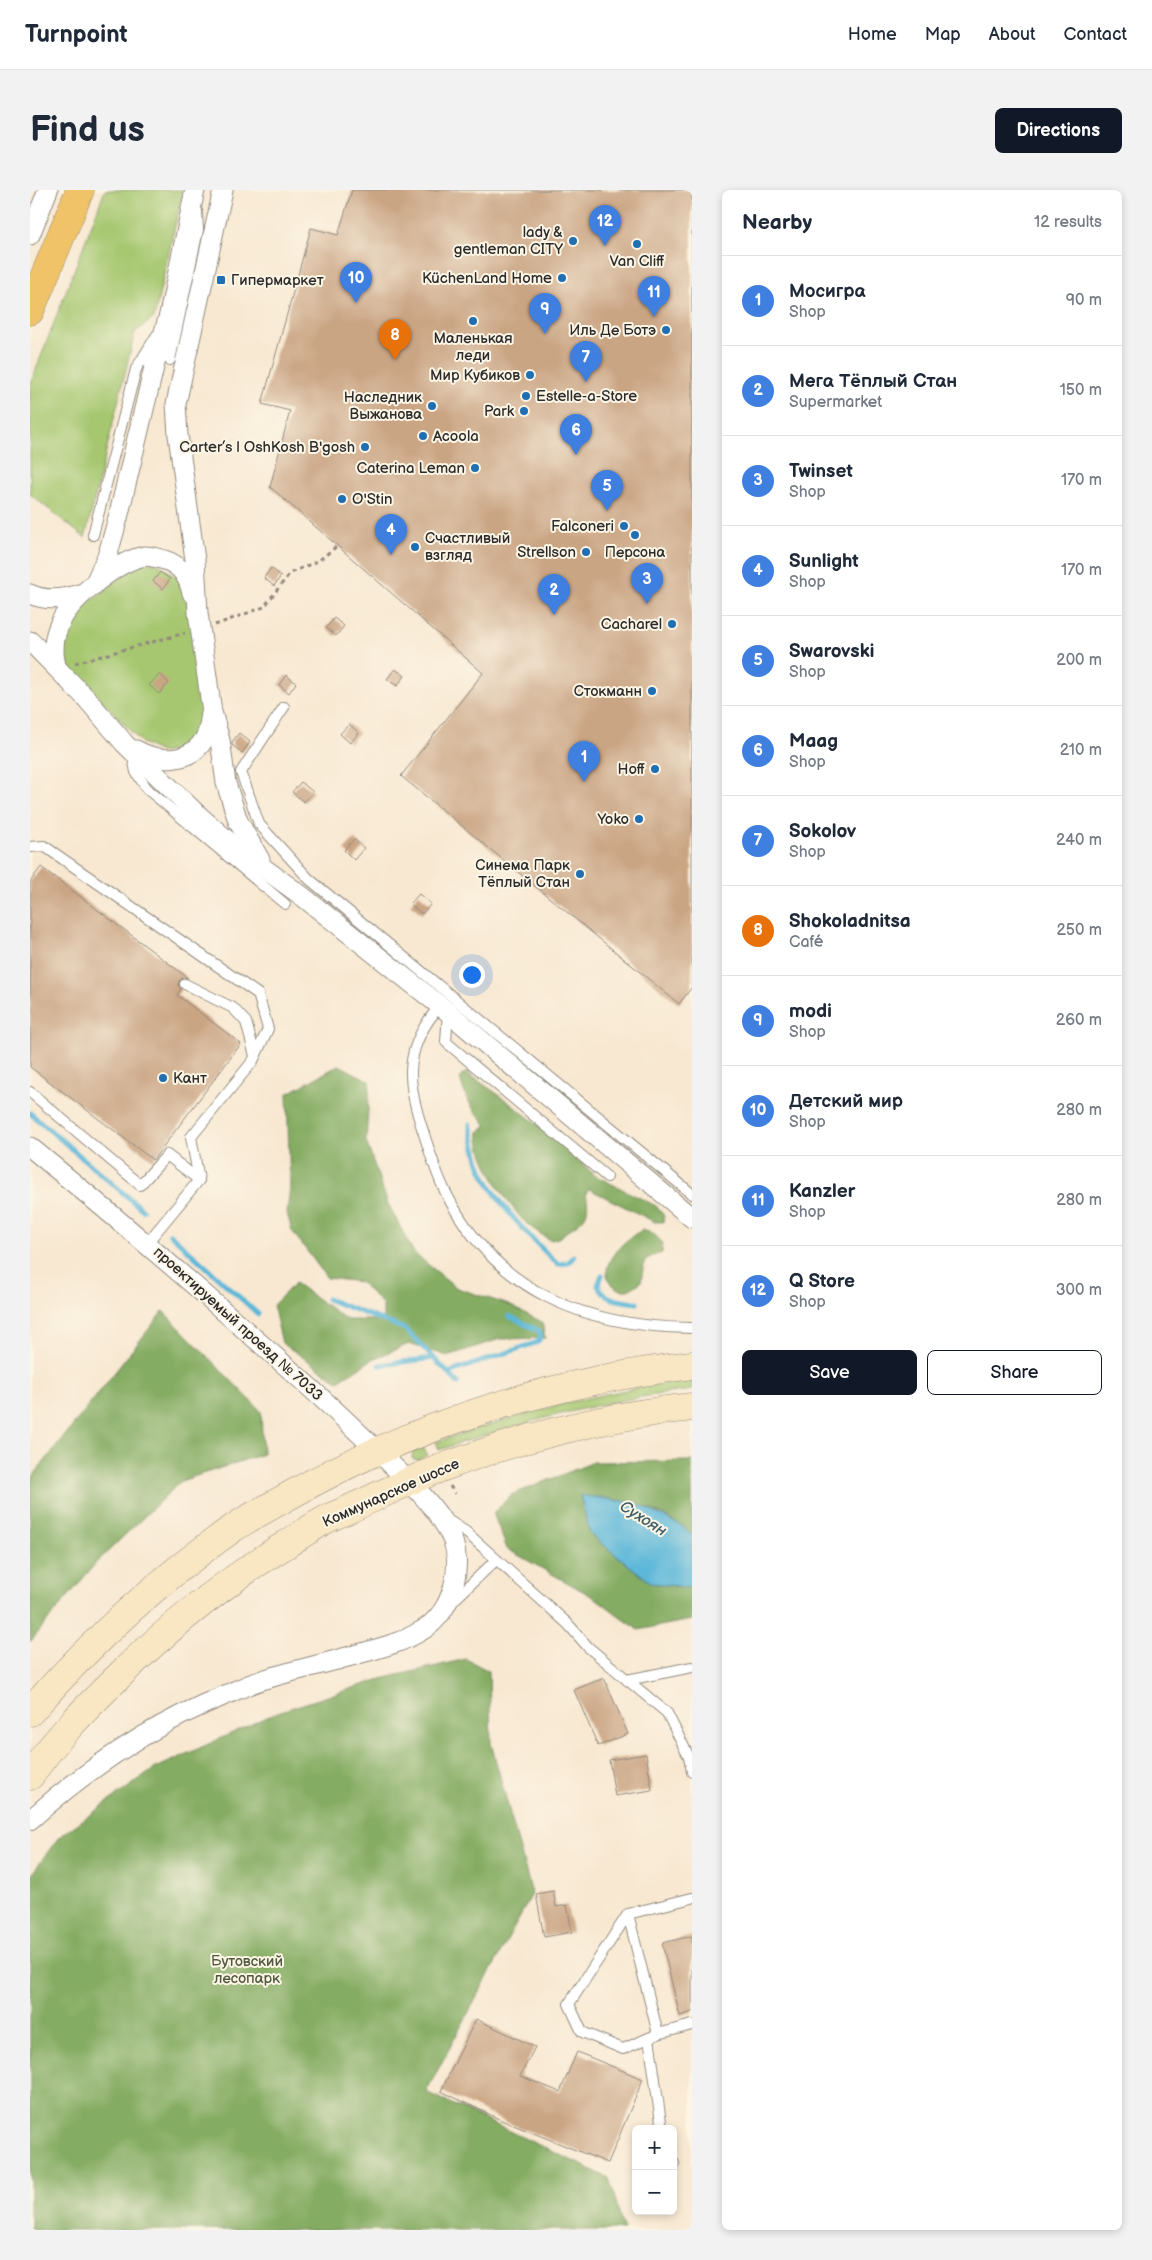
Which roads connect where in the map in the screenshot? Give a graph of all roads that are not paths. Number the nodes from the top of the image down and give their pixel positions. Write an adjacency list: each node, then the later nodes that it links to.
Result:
1 (48, 190): 5 (street)
2 (80, 190): 6 (highway)
3 (195, 190): 7 (street); 8 (lane)
4 (223, 190): 12 (street)
5 (30, 235)
6 (30, 311)
7 (169, 315): 9 (lane); 10 (street)
8 (170, 360)
9 (93, 535)
10 (89, 589): 11 (street); 12 (street); 14 (street)
11 (30, 594)
12 (198, 613): 16 (street)
13 (30, 641): 14 (street)
14 (56, 666): 17 (street)
15 (284, 707): 28 (lane)
16 (212, 712): 17 (street); 19 (street)
17 (128, 747): 19 (street); 20 (lane)
18 (30, 847): 23 (lane)
19 (265, 867): 22 (street)
20 (285, 904)
21 (186, 984): 23 (lane)
22 (441, 1012): 26 (lane); 29 (street); 31 (lane)
23 (255, 1056): 27 (lane)
24 (30, 1092): 27 (lane)
25 (30, 1147): 30 (street, проектируемый проезд № 7033)
26 (607, 1177)
27 (198, 1180): 30 (lane)
28 (692, 1194)
29 (692, 1218)
30 (147, 1243): 34 (street, проектируемый проезд № 7033)
31 (692, 1328)
32 (692, 1366): 34 (main road)
33 (692, 1407): 35 (main road, Коммунарское шоссе)
34 (376, 1450): 35 (street, проектируемый проезд № 7033); 41 (main road)
35 (409, 1482): 36 (street, проектируемый проезд № 7033); 43 (main road, Коммунарское шоссе)
36 (436, 1513): 37 (lane); 38 (street, проектируемый проезд № 7033)
37 (496, 1560): 38 (lane); 40 (lane)
38 (442, 1611): 44 (street, проектируемый проезд № 7033)
39 (692, 1667): 40 (lane)
40 (627, 1680): 42 (lane)
41 (30, 1712)
42 (692, 1772)
43 (30, 1776)
44 (30, 1820)
45 (692, 1898): 46 (lane)
46 (628, 1914): 48 (lane); 48 (lane)
47 (692, 2025): 48 (lane)
48 (653, 2036): 49 (lane)
49 (662, 2125)

